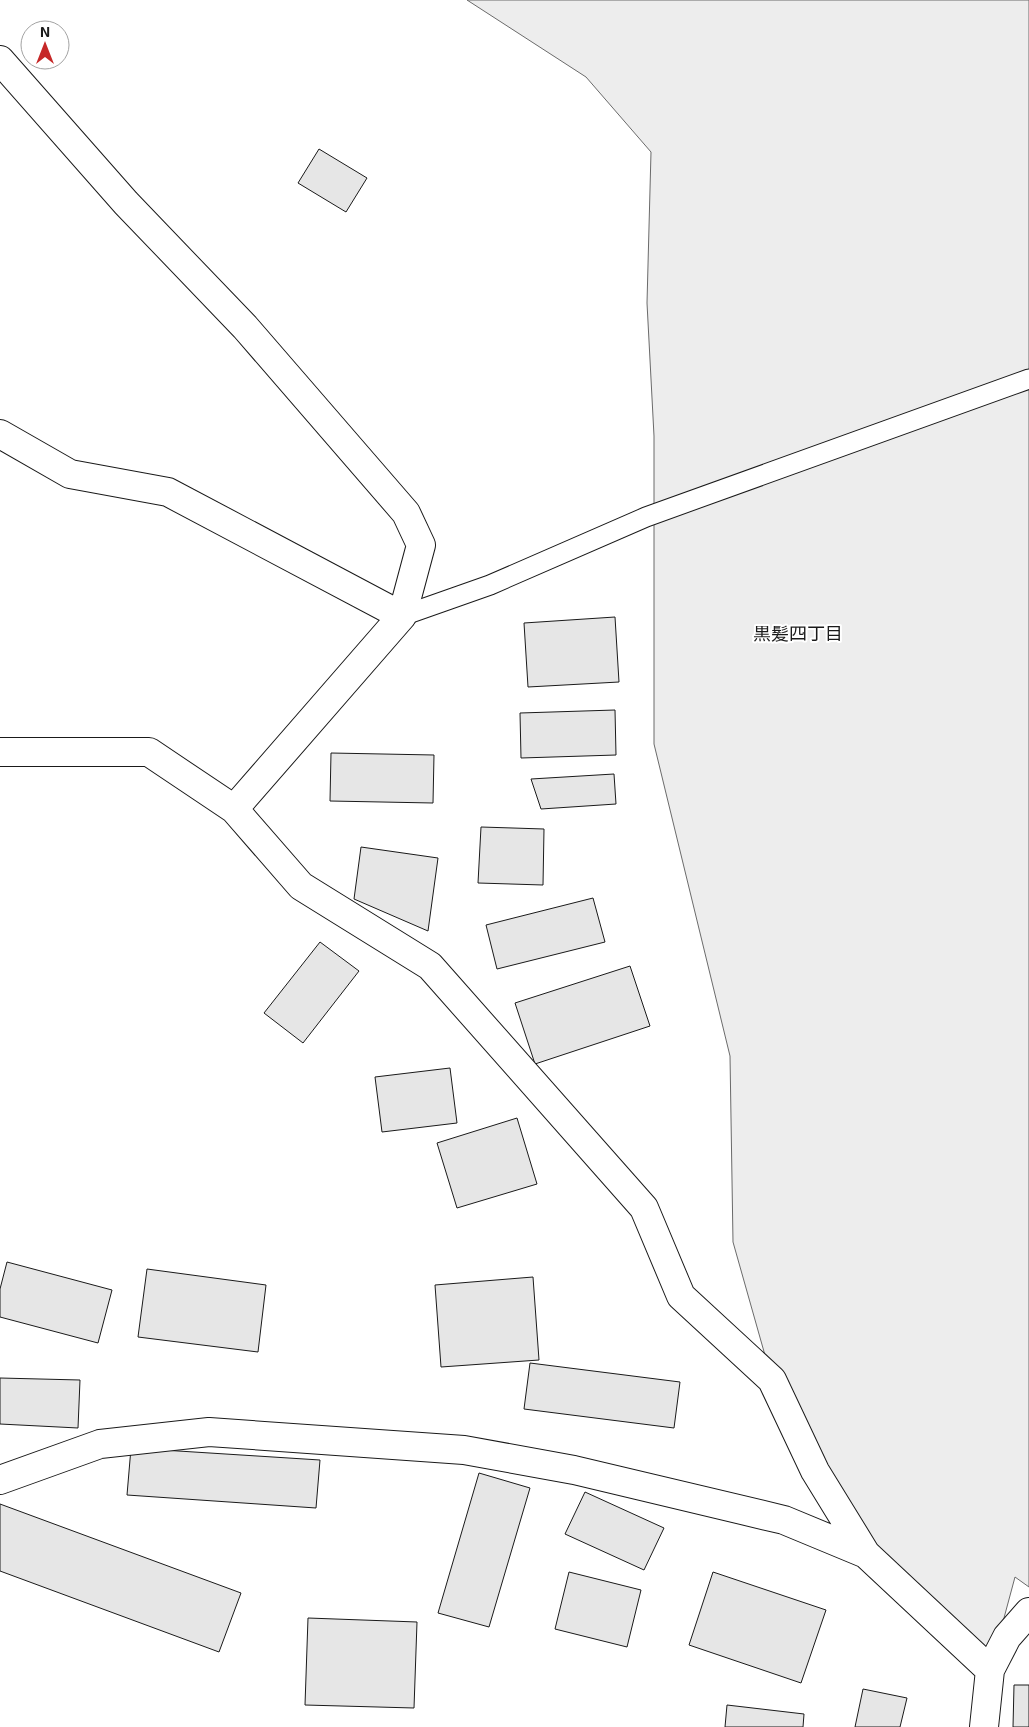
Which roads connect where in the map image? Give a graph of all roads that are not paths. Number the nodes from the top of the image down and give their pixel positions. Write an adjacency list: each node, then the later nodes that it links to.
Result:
1 (0, 60): 4 (street)
2 (1029, 379): 4 (lane)
3 (0, 434): 4 (street)
4 (402, 616): 6 (street)
5 (0, 752): 6 (street)
6 (234, 808): 8 (street)
7 (0, 1480): 8 (street)
8 (866, 1554): 10 (street)
9 (1029, 1612): 10 (street)
10 (990, 1670): 11 (street)
11 (984, 1727)

